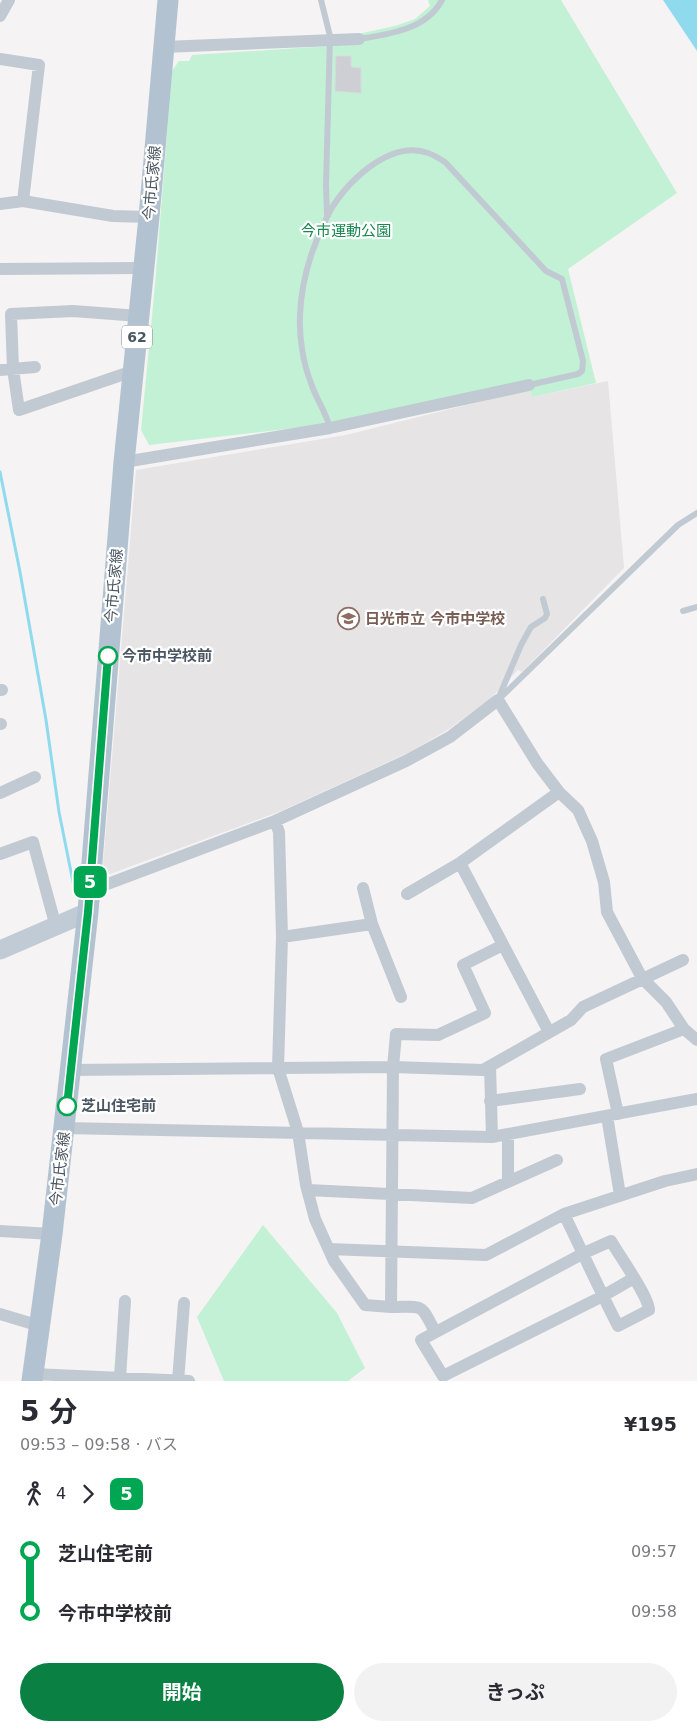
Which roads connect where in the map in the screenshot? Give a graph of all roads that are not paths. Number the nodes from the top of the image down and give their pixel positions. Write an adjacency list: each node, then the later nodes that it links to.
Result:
1 (9, 0): 5 (street)
2 (168, 0): 8 (main road, 今市氏家線 / 62)
3 (321, 0): 7 (lane)
4 (442, 0): 6 (lane)
5 (0, 16)
6 (359, 39): 7 (street)
7 (330, 41): 8 (street); 12 (lane)
8 (164, 47): 13 (main road, 今市氏家線 / 62)
9 (0, 59): 10 (street)
10 (23, 201): 11 (street); 13 (street)
11 (0, 204)
12 (327, 215): 20 (lane); 21 (lane)
13 (149, 216): 14 (main road, 今市氏家線 / 62)
14 (144, 268): 15 (street); 16 (main road, 今市氏家線 / 62)
15 (0, 269)
16 (139, 316): 18 (street); 19 (main road, 今市氏家線 / 62)
17 (35, 367): 18 (street)
18 (6, 370): 19 (street)
19 (133, 371): 22 (main road, 今市氏家線 / 62)
20 (529, 385): 21 (street)
21 (330, 428): 22 (street)
22 (124, 462): 36 (main road, 今市氏家線 / 62)
23 (697, 513): 27 (lane)
24 (543, 598): 27 (lane)
25 (697, 607): 26 (lane)
26 (683, 611)
27 (498, 700): 30 (street); 31 (street)
28 (34, 777): 29 (street)
29 (0, 792)
30 (558, 792): 33 (street); 43 (street)
31 (274, 821): 36 (street); 39 (street)
32 (0, 854): 38 (street)
33 (460, 863): 35 (street); 40 (street)
34 (363, 888): 37 (street)
35 (407, 894)
36 (89, 902): 38 (street); 51 (main road, 今市氏家線 / 62)
37 (372, 924): 39 (street); 44 (street)
38 (56, 927): 41 (street)
39 (282, 938): 50 (street)
40 (503, 945): 46 (street); 49 (street)
41 (0, 950)
42 (683, 960): 43 (street)
43 (642, 978): 45 (street); 46 (street)
44 (401, 997)
45 (684, 1029): 47 (street); 55 (street)
46 (549, 1032): 48 (street)
47 (697, 1040)
48 (490, 1066): 49 (street); 54 (street)
49 (392, 1067): 50 (street); 58 (street)
50 (278, 1068): 51 (street); 57 (street)
51 (71, 1070): 56 (main road, 今市氏家線 / 62)
52 (580, 1089): 54 (street)
53 (697, 1099): 55 (street)
54 (490, 1101): 60 (street)
55 (613, 1115): 59 (street); 66 (street)
56 (64, 1128): 57 (street); 69 (main road, 今市氏家線 / 62)
57 (298, 1132): 58 (street); 64 (street)
58 (392, 1134): 60 (street); 65 (street)
59 (508, 1134): 60 (street); 63 (street)
60 (492, 1136)
61 (557, 1160): 63 (street)
62 (697, 1174): 66 (street)
63 (508, 1181): 65 (street)
64 (308, 1190): 65 (street); 70 (street)
65 (391, 1194): 71 (street)
66 (620, 1195): 67 (street)
67 (564, 1214): 71 (street); 72 (street)
68 (0, 1231): 69 (street)
69 (52, 1234): 79 (main road, 今市氏家線 / 62)
70 (329, 1249): 71 (street); 77 (street)
71 (391, 1253): 77 (street)
72 (584, 1253): 73 (street); 74 (street); 80 (street)
73 (634, 1278): 74 (street); 74 (street)
74 (603, 1296): 80 (street)
75 (125, 1301): 82 (street)
76 (184, 1303): 83 (street)
77 (391, 1306): 80 (street)
78 (0, 1314): 79 (street)
79 (40, 1326): 81 (main road, 今市氏家線 / 62)
80 (435, 1332)
81 (32, 1377): 82 (street)
82 (120, 1378): 83 (street)
83 (178, 1381): 84 (street)
84 (189, 1381)

